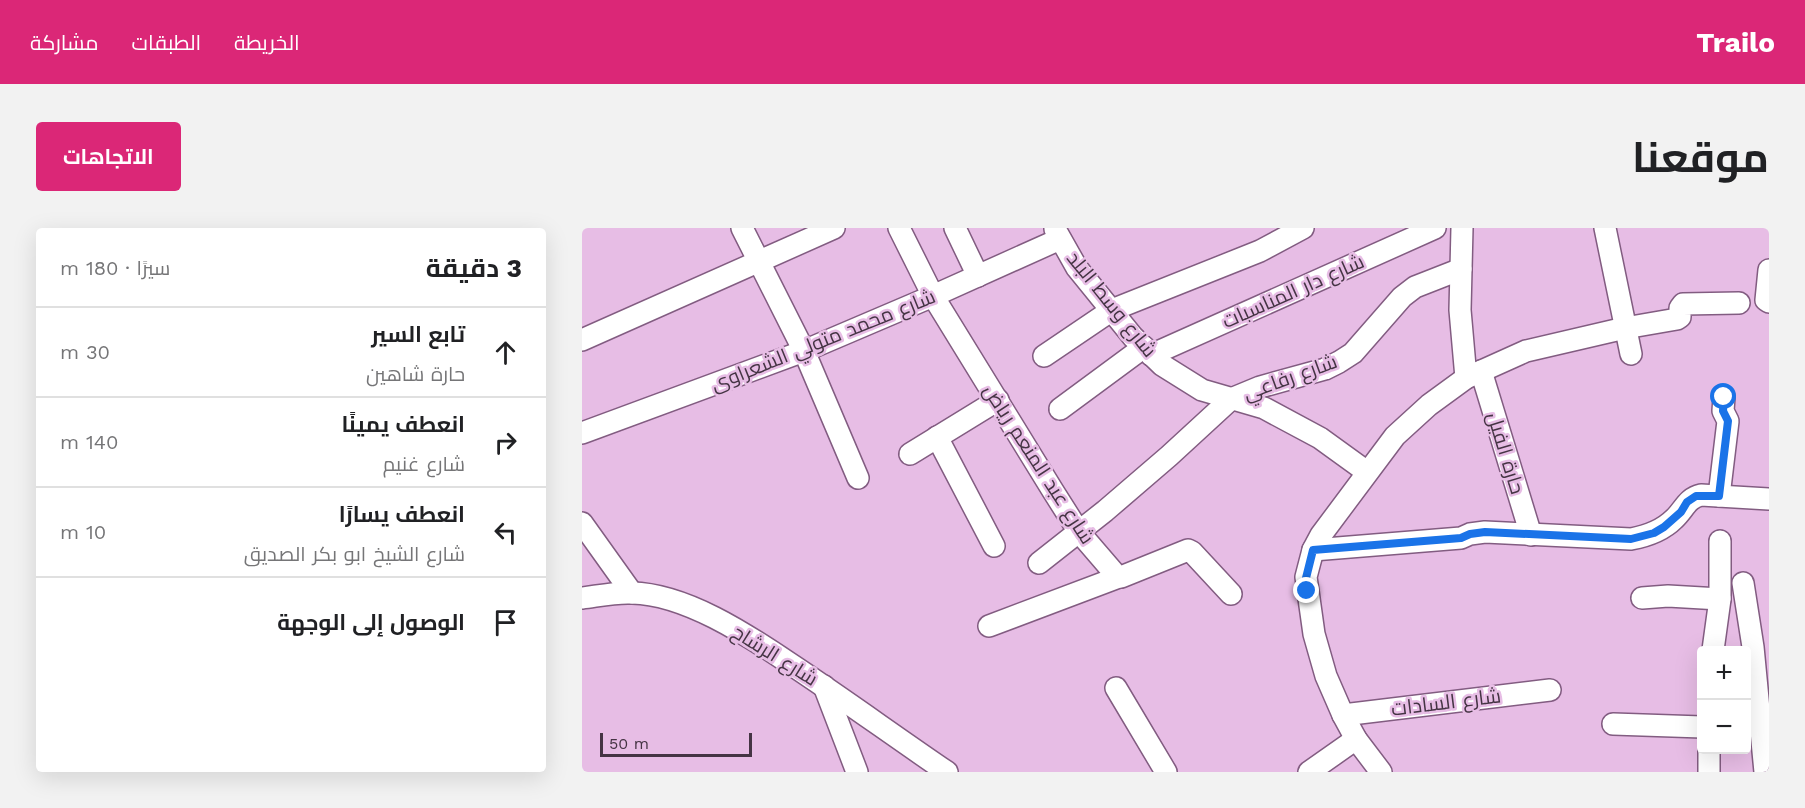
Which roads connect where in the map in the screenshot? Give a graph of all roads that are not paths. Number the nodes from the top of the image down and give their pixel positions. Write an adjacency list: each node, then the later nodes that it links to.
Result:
1 (742, 228): 11 (street)
2 (834, 228): 10 (street)
3 (899, 228): 15 (street, شارع عبد المنعم رياض)
4 (955, 228): 14 (street)
5 (1303, 228): 18 (street)
6 (1435, 228): 22 (street, شارع دار المناسبات)
7 (1462, 228): 12 (street, حارة الفيل)
8 (1605, 228): 19 (street)
9 (1057, 234): 14 (street, شارع محمد متولي الشعراوى); 18 (street, شارع وسط البلد)
10 (797, 235): 11 (street)
11 (758, 262): 20 (street); 21 (street)
12 (1461, 269): 25 (street, حارة الفيل); 27 (street, شارع رفاعي)
13 (1769, 270): 17 (street)
14 (978, 276): 15 (street, شارع محمد متولي الشعراوى)
15 (933, 296): 21 (street, شارع محمد متولي الشعراوى); 28 (street, شارع عبد المنعم رياض)
16 (1739, 303): 19 (street)
17 (1769, 303)
18 (1112, 310): 22 (street, شارع وسط البلد); 24 (street)
19 (1625, 327): 23 (street); 25 (street)
20 (582, 340)
21 (804, 351): 30 (street, شارع محمد متولي الشعراوى); 34 (street)
22 (1148, 351): 27 (street, شارع وسط البلد); 29 (street, شارع دار المناسبات)
23 (1631, 354)
24 (1044, 356)
25 (1473, 375): 33 (street); 39 (street, حارة الفيل)
26 (1724, 397): 35 (street)
27 (1231, 399): 33 (street, شارع وسط البلد); 38 (street, شارع رفاعي)
28 (998, 400): 31 (street); 38 (street, شارع عبد المنعم رياض)
29 (1060, 409)
30 (582, 433)
31 (937, 437): 32 (street); 41 (street)
32 (910, 454)
33 (1367, 472): 42 (street)
34 (858, 478)
35 (1719, 496): 36 (street); 39 (street)
36 (1769, 499)
37 (582, 523): 46 (street)
38 (1079, 532): 43 (street, شارع رفاعي); 44 (street, شارع عبد المنعم رياض)
39 (1531, 535): 42 (street)
40 (1720, 541): 50 (street)
41 (994, 546)
42 (1313, 550): 56 (street)
43 (1039, 563)
44 (1119, 577): 47 (street); 51 (street)
45 (1743, 584): 67 (street)
46 (632, 592): 48 (street, شارع الرشاح); 53 (street, شارع الرشاح)
47 (1231, 594)
48 (582, 598)
49 (1642, 598): 50 (street)
50 (1720, 599): 52 (street)
51 (989, 626)
52 (1714, 646)
53 (824, 686): 61 (street); 62 (street, شارع الرشاح)
54 (1116, 688): 63 (street)
55 (1550, 690): 56 (street, شارع السادات)
56 (1343, 715): 59 (street)
57 (1613, 724): 58 (street)
58 (1697, 727)
59 (1356, 739): 64 (street); 65 (street)
60 (1709, 754): 66 (street)
61 (857, 772)
62 (947, 772)
63 (1166, 772)
64 (1309, 772)
65 (1381, 772)
66 (1709, 772)
67 (1765, 772)

